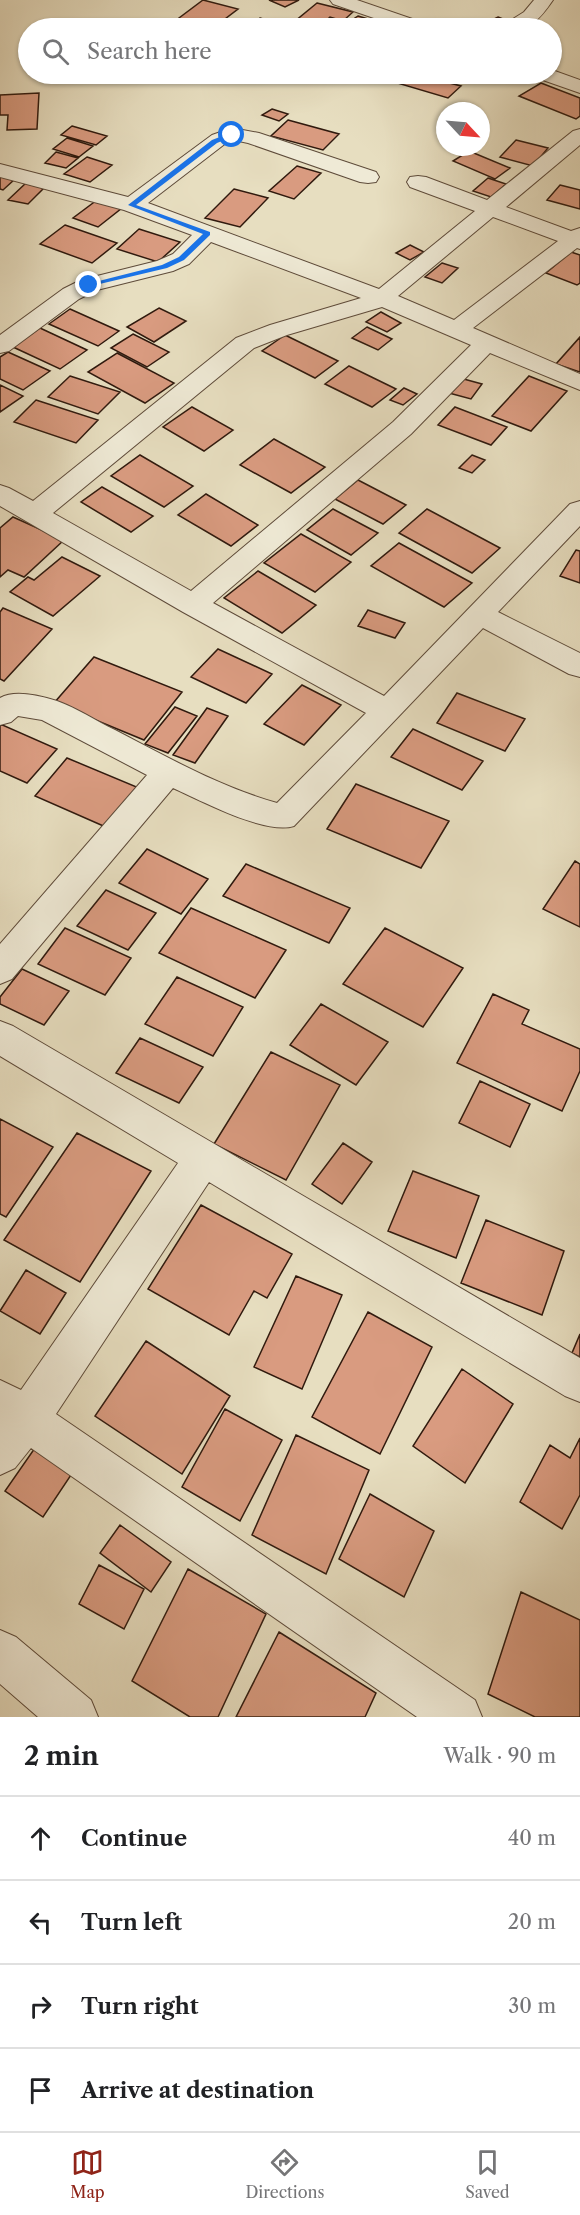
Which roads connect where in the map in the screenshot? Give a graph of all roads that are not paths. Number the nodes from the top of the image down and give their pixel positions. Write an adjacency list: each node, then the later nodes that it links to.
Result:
1 (339, 0): 3 (street)
2 (544, 0): 4 (street)
3 (391, 18)
4 (528, 18)
5 (562, 80): 6 (street)
6 (580, 87)
7 (580, 135): 12 (street)
8 (0, 170): 11 (street)
9 (368, 177): 11 (street)
10 (418, 182): 12 (street)
11 (132, 205): 13 (street)
12 (493, 208): 14 (street); 15 (street)
13 (207, 233): 15 (street); 18 (street)
14 (578, 239): 16 (street)
15 (382, 298): 16 (street); 22 (street)
16 (456, 330): 17 (street)
17 (487, 343): 19 (street); 23 (street)
18 (0, 346)
19 (580, 383)
20 (0, 494): 22 (street)
21 (580, 510): 24 (street)
22 (34, 513): 23 (street)
23 (193, 605): 26 (street)
24 (479, 614): 25 (street); 26 (street)
25 (580, 666)
26 (387, 711): 28 (street)
27 (0, 714): 28 (street)
28 (168, 772): 29 (street)
29 (0, 969)
30 (0, 1037): 31 (street)
31 (202, 1158): 32 (street); 33 (street)
32 (580, 1381)
33 (13, 1410): 34 (street); 37 (street)
34 (0, 1453)
35 (0, 1653): 36 (street)
36 (74, 1717)
37 (459, 1717)

